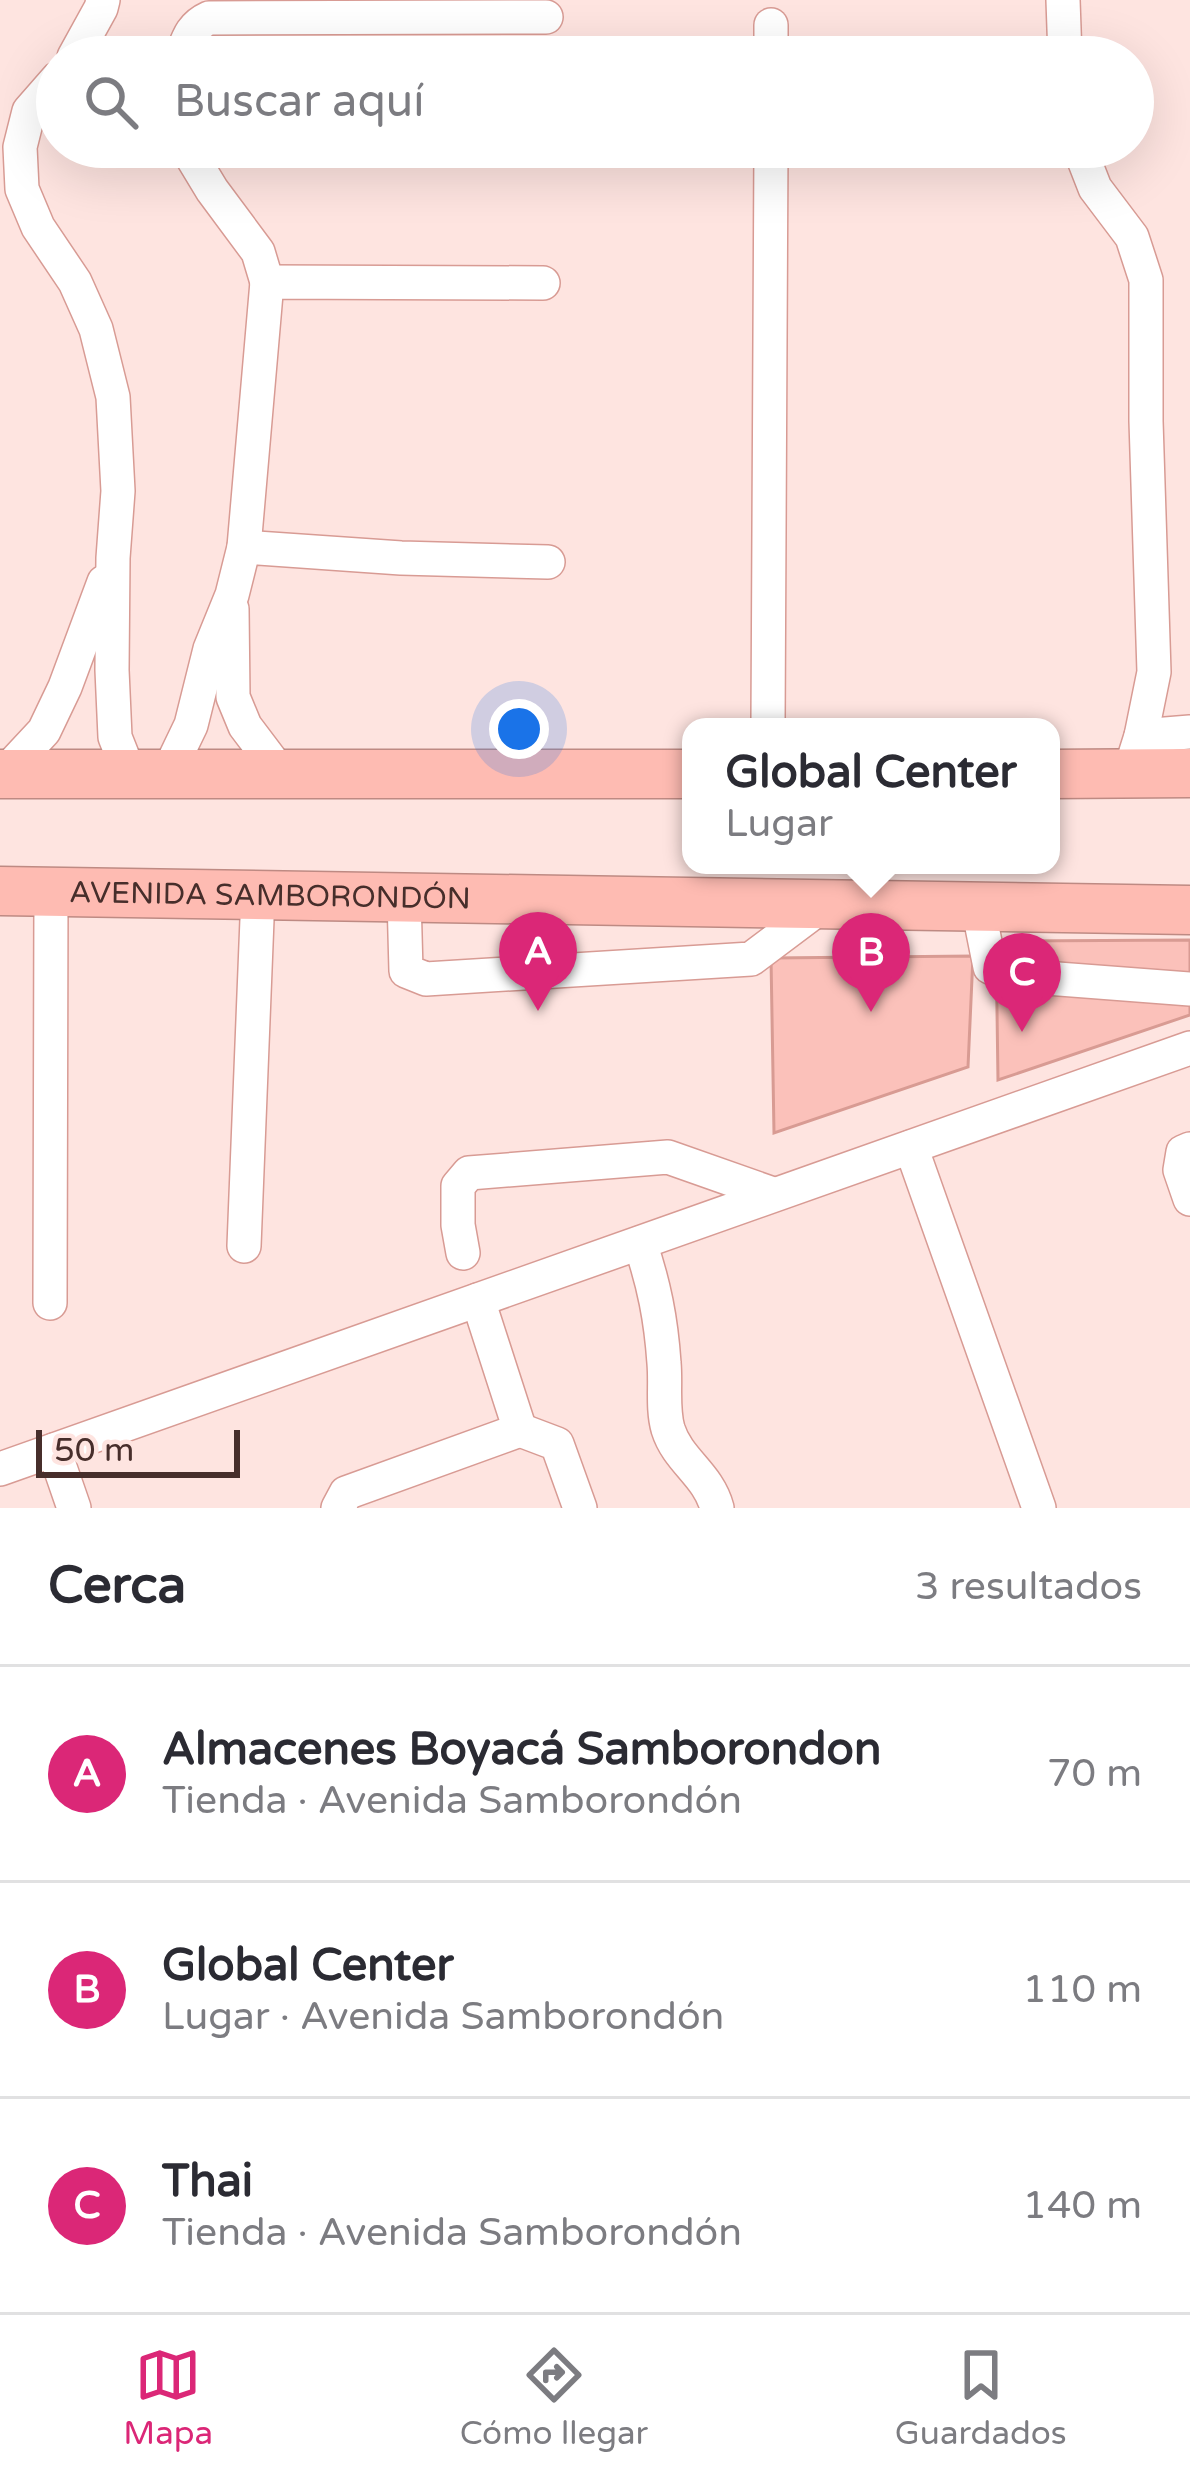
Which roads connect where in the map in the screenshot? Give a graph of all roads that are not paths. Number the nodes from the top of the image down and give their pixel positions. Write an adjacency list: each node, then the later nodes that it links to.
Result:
1 (103, 0): 7 (street)
2 (1063, 0): 9 (street)
3 (209, 9): 4 (street); 8 (street)
4 (267, 9): 5 (street)
5 (470, 9): 6 (street)
6 (546, 17)
7 (86, 36)
8 (189, 36)
9 (1064, 36)
10 (36, 103): 17 (street)
11 (199, 168): 14 (street)
12 (771, 168): 20 (street)
13 (1087, 168): 22 (street)
14 (267, 282): 15 (street); 16 (street)
15 (543, 283)
16 (244, 547): 18 (street); 19 (street)
17 (113, 558): 26 (street); 28 (street)
18 (548, 562)
19 (232, 595): 26 (street); 27 (street)
20 (767, 718)
21 (1190, 732): 22 (street)
22 (1135, 755): 23 (highway); 24 (highway)
23 (1060, 772)
24 (1190, 773)
25 (668, 774): 27 (highway)
26 (148, 775): 27 (highway); 28 (highway)
27 (282, 775)
28 (1, 776)
29 (0, 891): 30 (highway, AVENIDA SAMBORONDÓN)
30 (51, 892): 31 (highway, AVENIDA SAMBORONDÓN); 46 (street)
31 (258, 894): 32 (highway, AVENIDA SAMBORONDÓN); 43 (street)
32 (404, 898): 33 (highway, AVENIDA SAMBORONDÓN); 33 (street)
33 (823, 904): 34 (highway, AVENIDA SAMBORONDÓN)
34 (978, 908): 35 (highway, AVENIDA SAMBORONDÓN); 36 (street)
35 (1190, 910)
36 (1190, 989)
37 (1190, 1048): 38 (street)
38 (911, 1147): 40 (street); 54 (street)
39 (1190, 1149): 41 (street)
40 (773, 1194): 42 (street); 44 (street)
41 (1190, 1199)
42 (640, 1243): 45 (street); 53 (street)
43 (244, 1246)
44 (463, 1252)
45 (478, 1300): 47 (street); 48 (street)
46 (50, 1303)
47 (520, 1430): 51 (street); 52 (street)
48 (53, 1450): 49 (street); 50 (street)
49 (0, 1469)
50 (74, 1508)
51 (338, 1508)
52 (580, 1508)
53 (717, 1508)
54 (1039, 1508)

